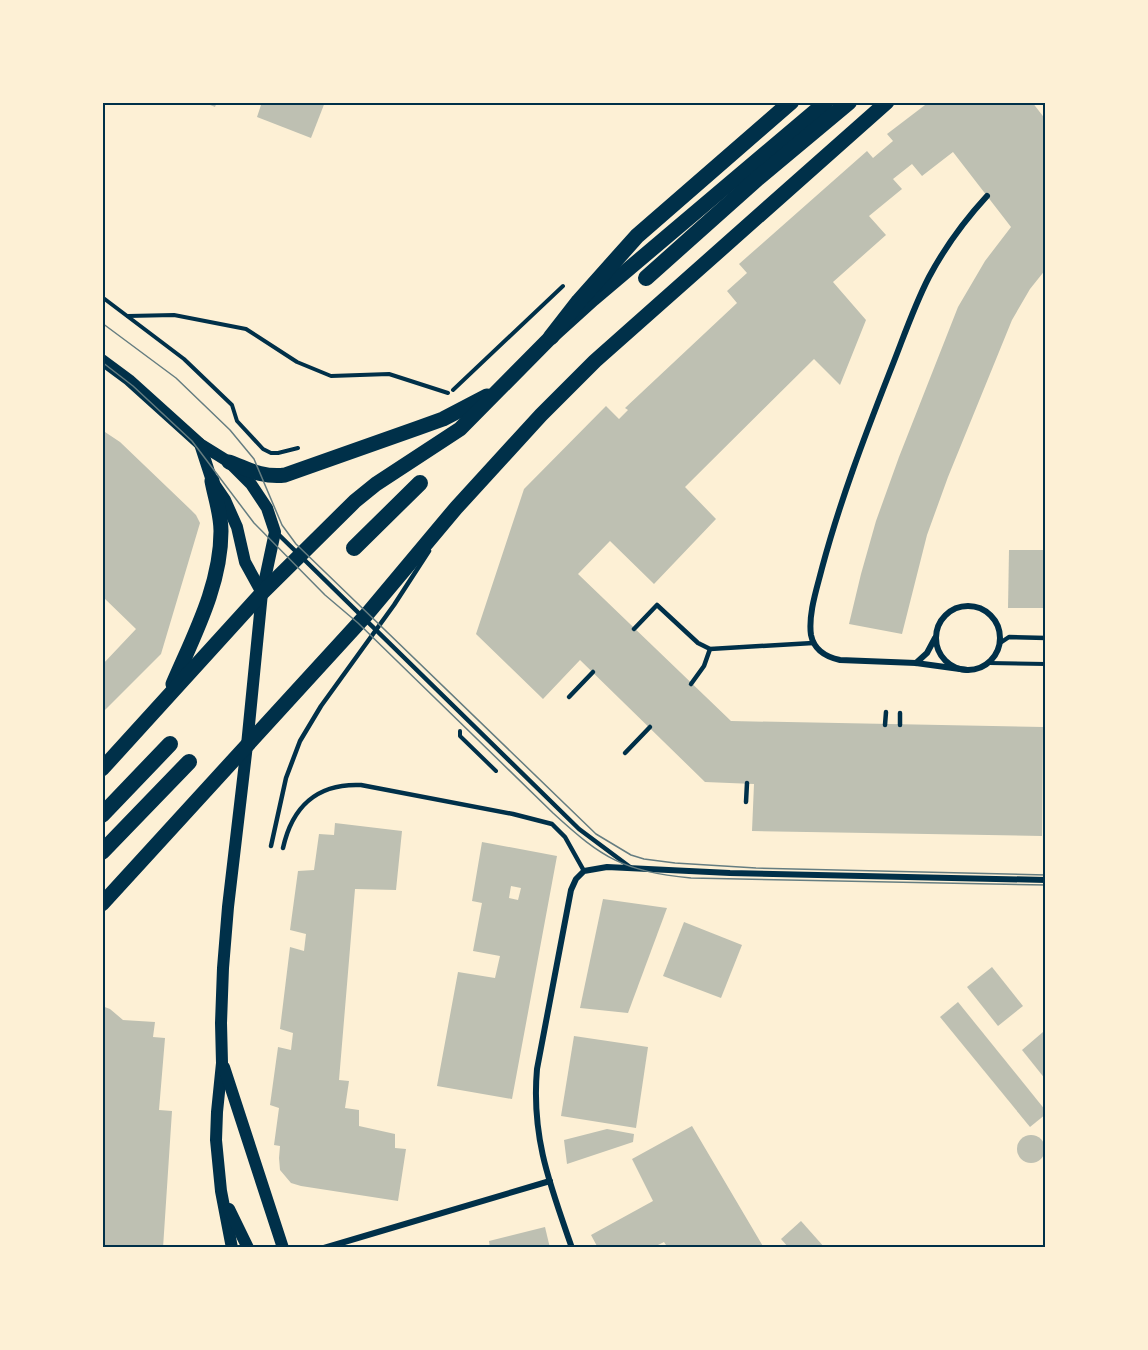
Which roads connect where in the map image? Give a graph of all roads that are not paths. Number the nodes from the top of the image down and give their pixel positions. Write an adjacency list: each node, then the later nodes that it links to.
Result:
1 (791, 102): 7 (highway)
2 (826, 102): 7 (main road)
3 (849, 102): 6 (highway)
4 (887, 102): 14 (main road)
5 (987, 196): 24 (street)
6 (646, 278)
7 (551, 337): 9 (main road)
8 (102, 360): 10 (main road)
9 (495, 392): 11 (main road); 17 (main road)
10 (200, 444): 11 (main road); 12 (main road)
11 (229, 462): 15 (main road)
12 (212, 481): 18 (main road); 31 (main road)
13 (420, 483): 16 (highway)
14 (456, 508): 19 (main road); 21 (lane)
15 (275, 532): 17 (lane); 18 (main road)
16 (354, 548)
17 (299, 556): 18 (main road); 19 (lane)
18 (262, 593): 31 (main road); 39 (main road)
19 (363, 618): 21 (lane); 39 (main road)
20 (634, 629): 26 (lane)
21 (377, 630): 46 (lane); 49 (lane)
22 (937, 631): 25 (street); 27 (street); 28 (street)
23 (1046, 638): 25 (lane)
24 (813, 643): 26 (lane); 27 (street)
25 (1000, 643): 28 (street)
26 (710, 649): 30 (lane)
27 (916, 663): 28 (street)
28 (967, 670)
29 (593, 672): 32 (lane)
30 (691, 684)
31 (169, 695): 42 (main road)
32 (569, 697)
33 (886, 712): 35 (lane)
34 (900, 713): 36 (lane)
35 (885, 725)
36 (900, 725)
37 (650, 727): 40 (lane)
38 (170, 744): 45 (highway)
39 (247, 745): 52 (main road); 53 (main road)
40 (625, 753)
41 (189, 762): 48 (highway)
42 (102, 769)
43 (747, 783): 44 (lane)
44 (747, 802)
45 (102, 815)
46 (271, 846)
47 (283, 848): 50 (lane)
48 (102, 852)
49 (632, 869): 50 (street); 51 (street)
50 (584, 871): 54 (street)
51 (1046, 880)
52 (102, 904)
53 (222, 1063): 55 (main road); 58 (main road)
54 (550, 1181): 59 (street); 60 (street)
55 (221, 1191): 56 (main road); 57 (main road)
56 (232, 1248)
57 (249, 1248)
58 (283, 1248)
59 (324, 1248)
60 (572, 1248)

